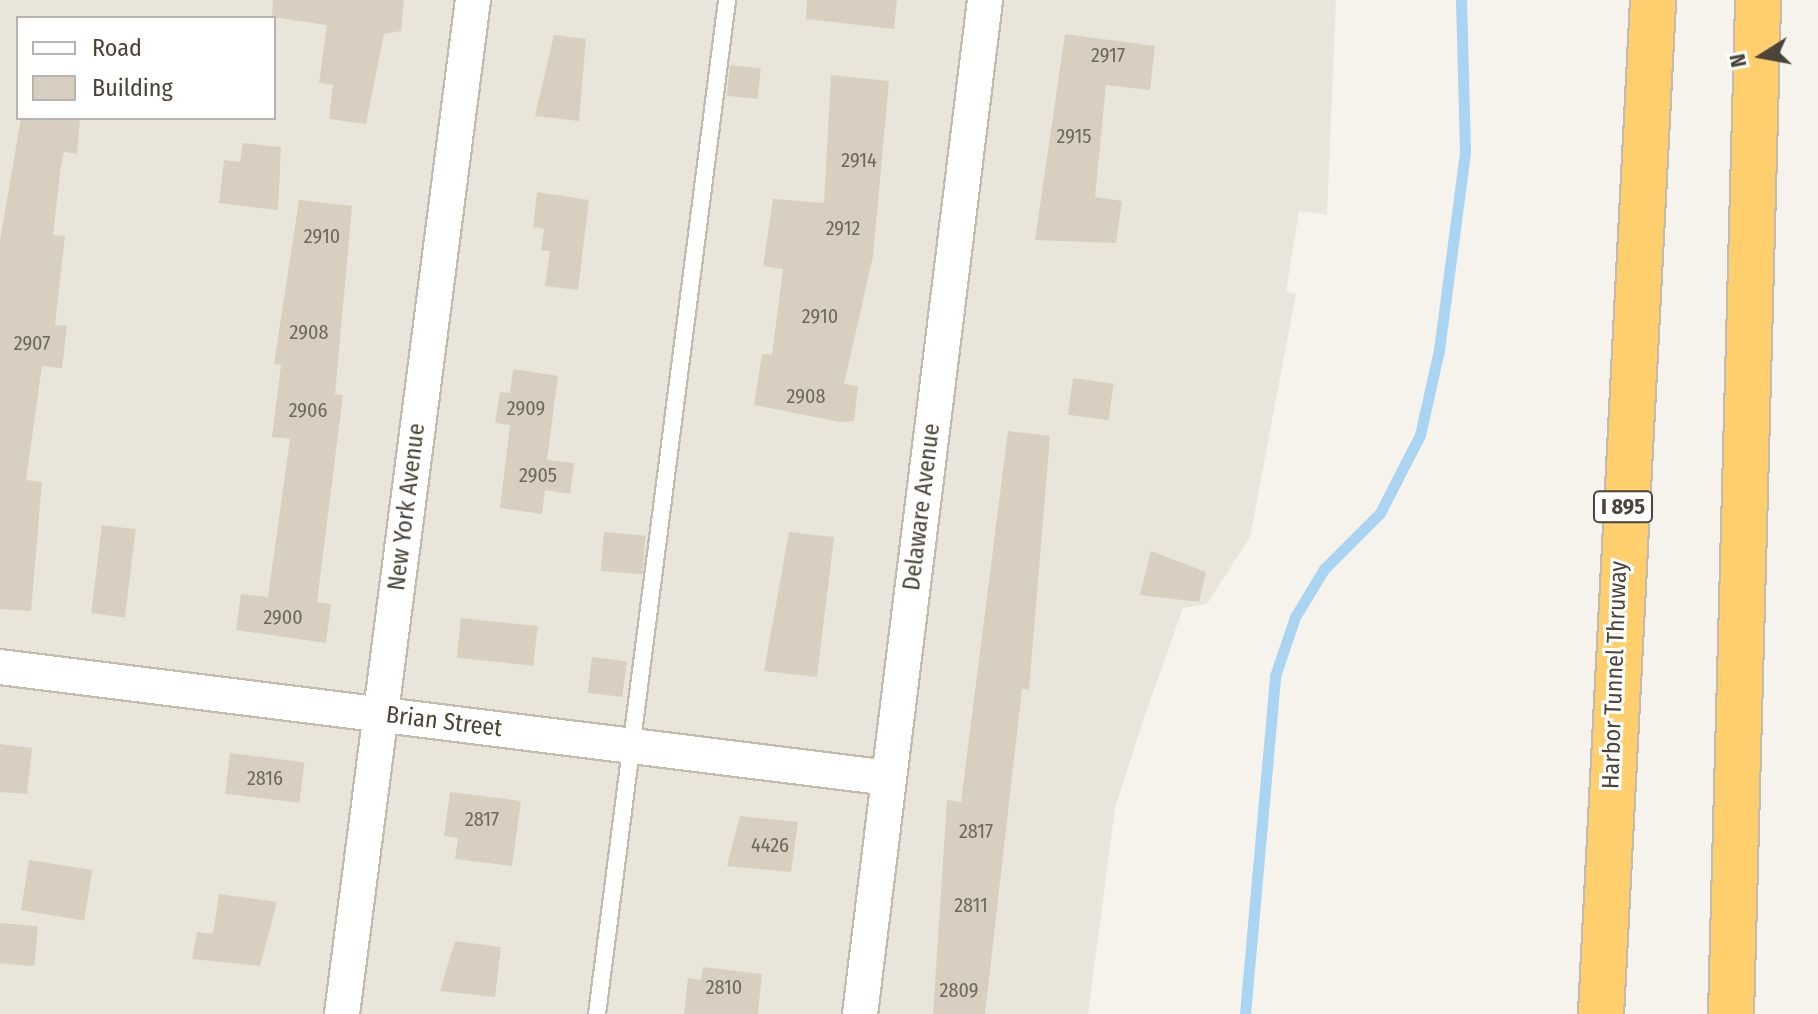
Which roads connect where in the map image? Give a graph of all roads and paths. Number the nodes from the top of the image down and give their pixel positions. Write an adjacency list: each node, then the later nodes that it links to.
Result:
1 (473, 0): 7 (street, New York Avenue)
2 (727, 0): 8 (lane)
3 (985, 0): 9 (street, Delaware Avenue)
4 (1653, 0): 13 (highway, Harbor Tunnel Thruway / I 895)
5 (1758, 0): 14 (highway)
6 (0, 667): 7 (street, Brian Street)
7 (381, 714): 8 (street, Brian Street); 10 (street, New York Avenue)
8 (634, 746): 9 (street, Brian Street); 11 (lane)
9 (889, 778): 12 (street, Delaware Avenue)
10 (342, 1014)
11 (597, 1014)
12 (860, 1014)
13 (1601, 1014)
14 (1731, 1014)

